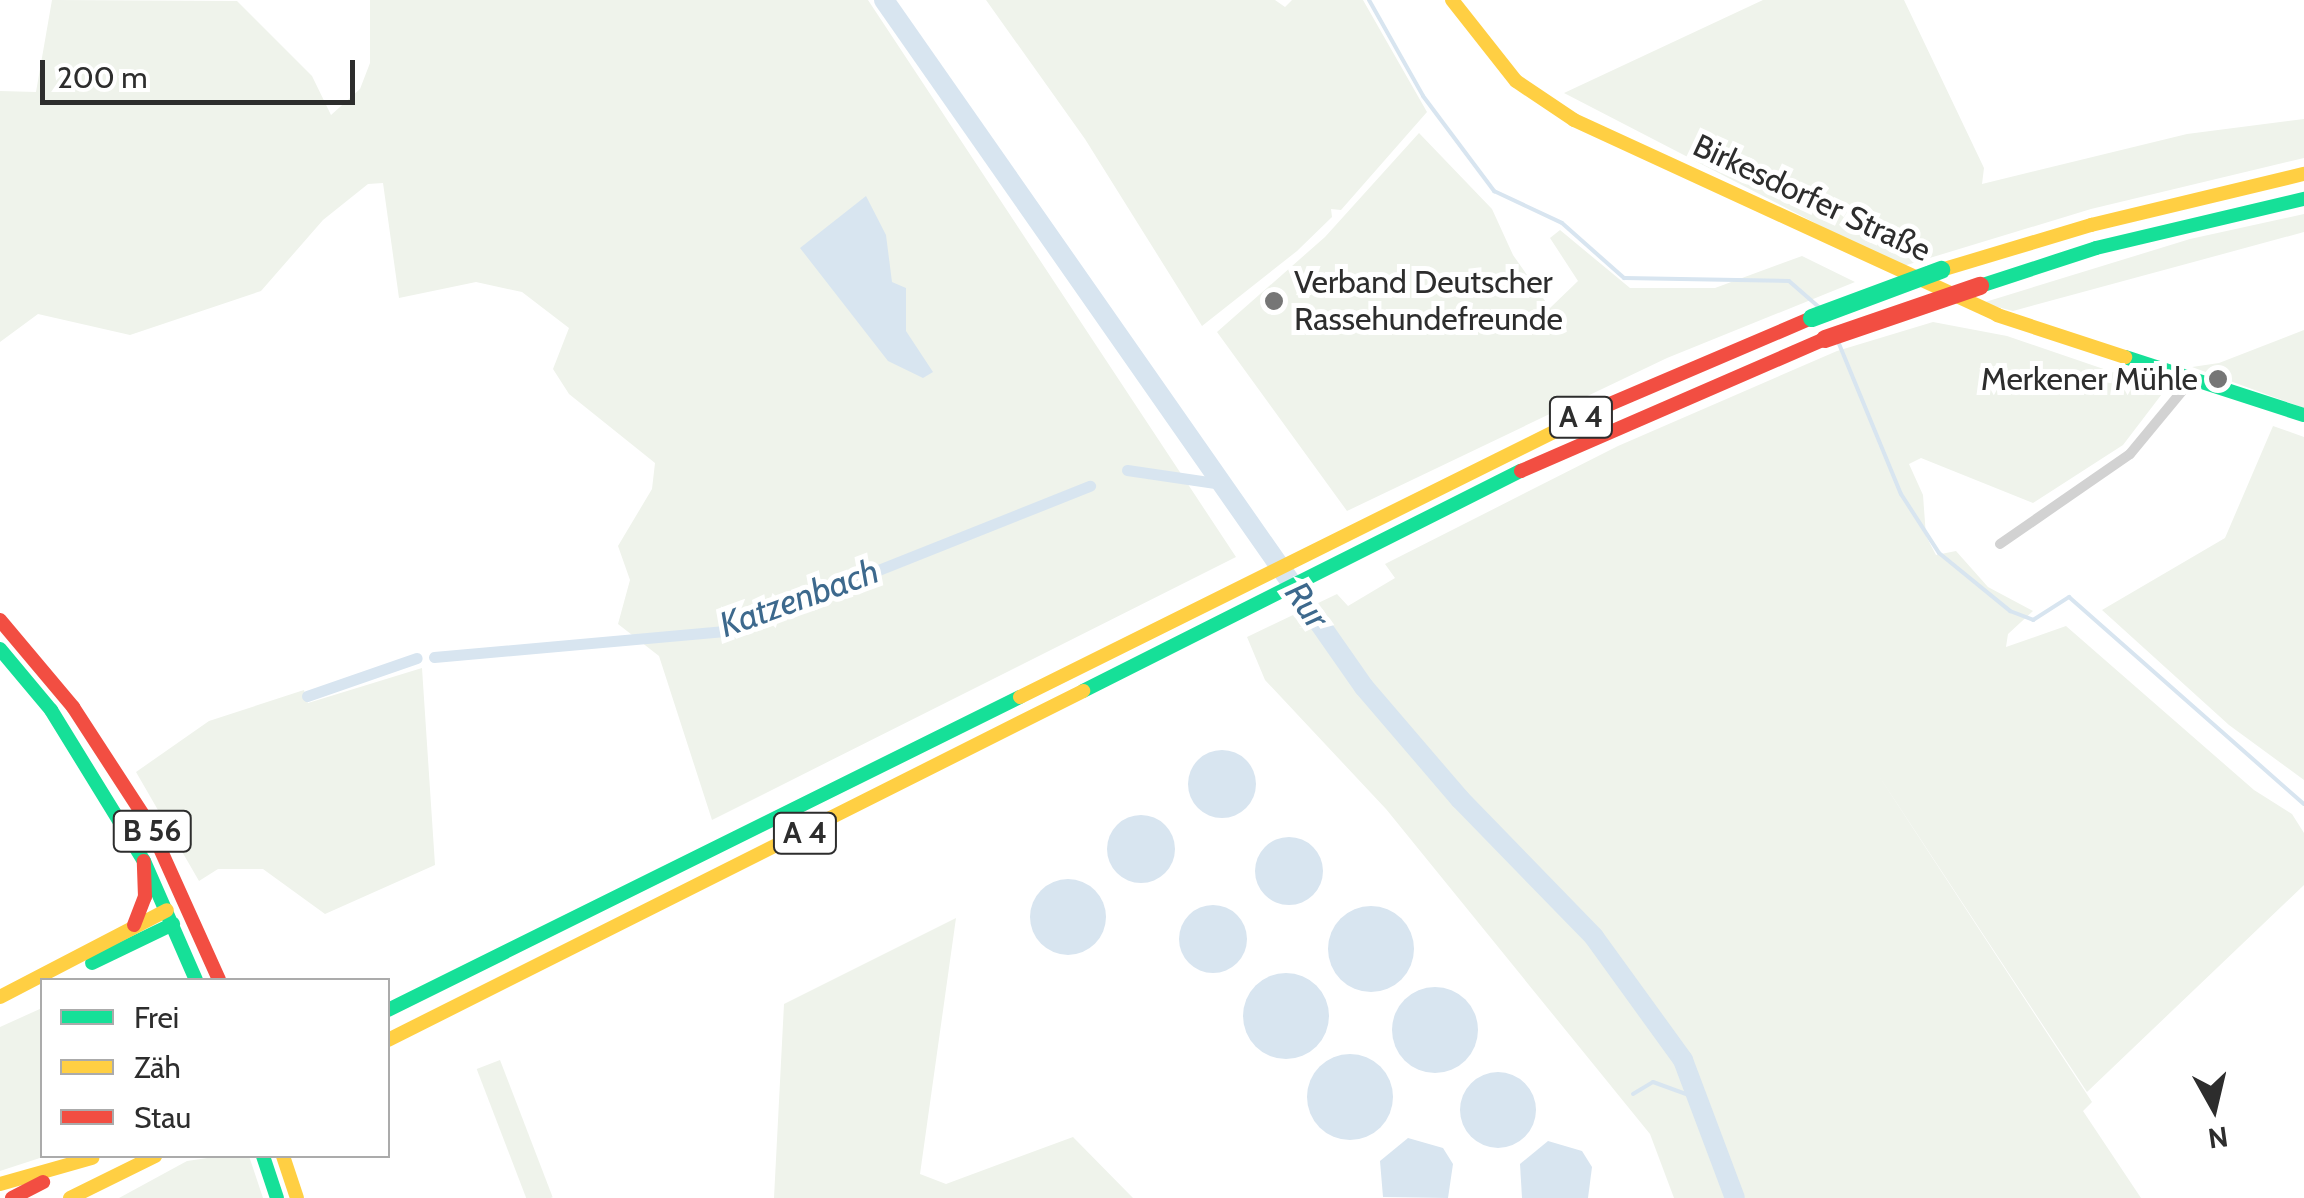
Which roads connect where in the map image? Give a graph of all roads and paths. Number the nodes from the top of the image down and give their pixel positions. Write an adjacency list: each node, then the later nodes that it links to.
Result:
1 (1452, 0): 4 (main road, Birkesdorfer Straße)
2 (2304, 174): 19 (main road, A 4, bridge)
3 (2304, 199): 20 (main road, A 4, bridge)
4 (2192, 378): 5 (main road, Birkesdorfer Straße); 6 (street)
5 (2304, 415)
6 (2000, 544)
7 (0, 620): 10 (main road, B 56)
8 (0, 648): 9 (main road, B 56)
9 (144, 861): 11 (main road, B 56); 12 (main road)
10 (189, 908): 11 (main road, B 56); 15 (main road, B 56)
11 (170, 917): 12 (main road); 13 (main road); 14 (main road, B 56)
12 (134, 925): 17 (main road)
13 (60, 978)
14 (195, 978)
15 (219, 978)
16 (40, 988): 18 (main road)
17 (0, 996)
18 (0, 1008)
19 (390, 1009)
20 (390, 1039)
21 (87, 1158): 26 (main road)
22 (90, 1158): 28 (main road)
23 (151, 1158): 27 (main road)
24 (265, 1158): 29 (main road)
25 (283, 1158): 30 (main road)
26 (0, 1184)
27 (75, 1196)
28 (12, 1198)
29 (278, 1198)
30 (296, 1198)

